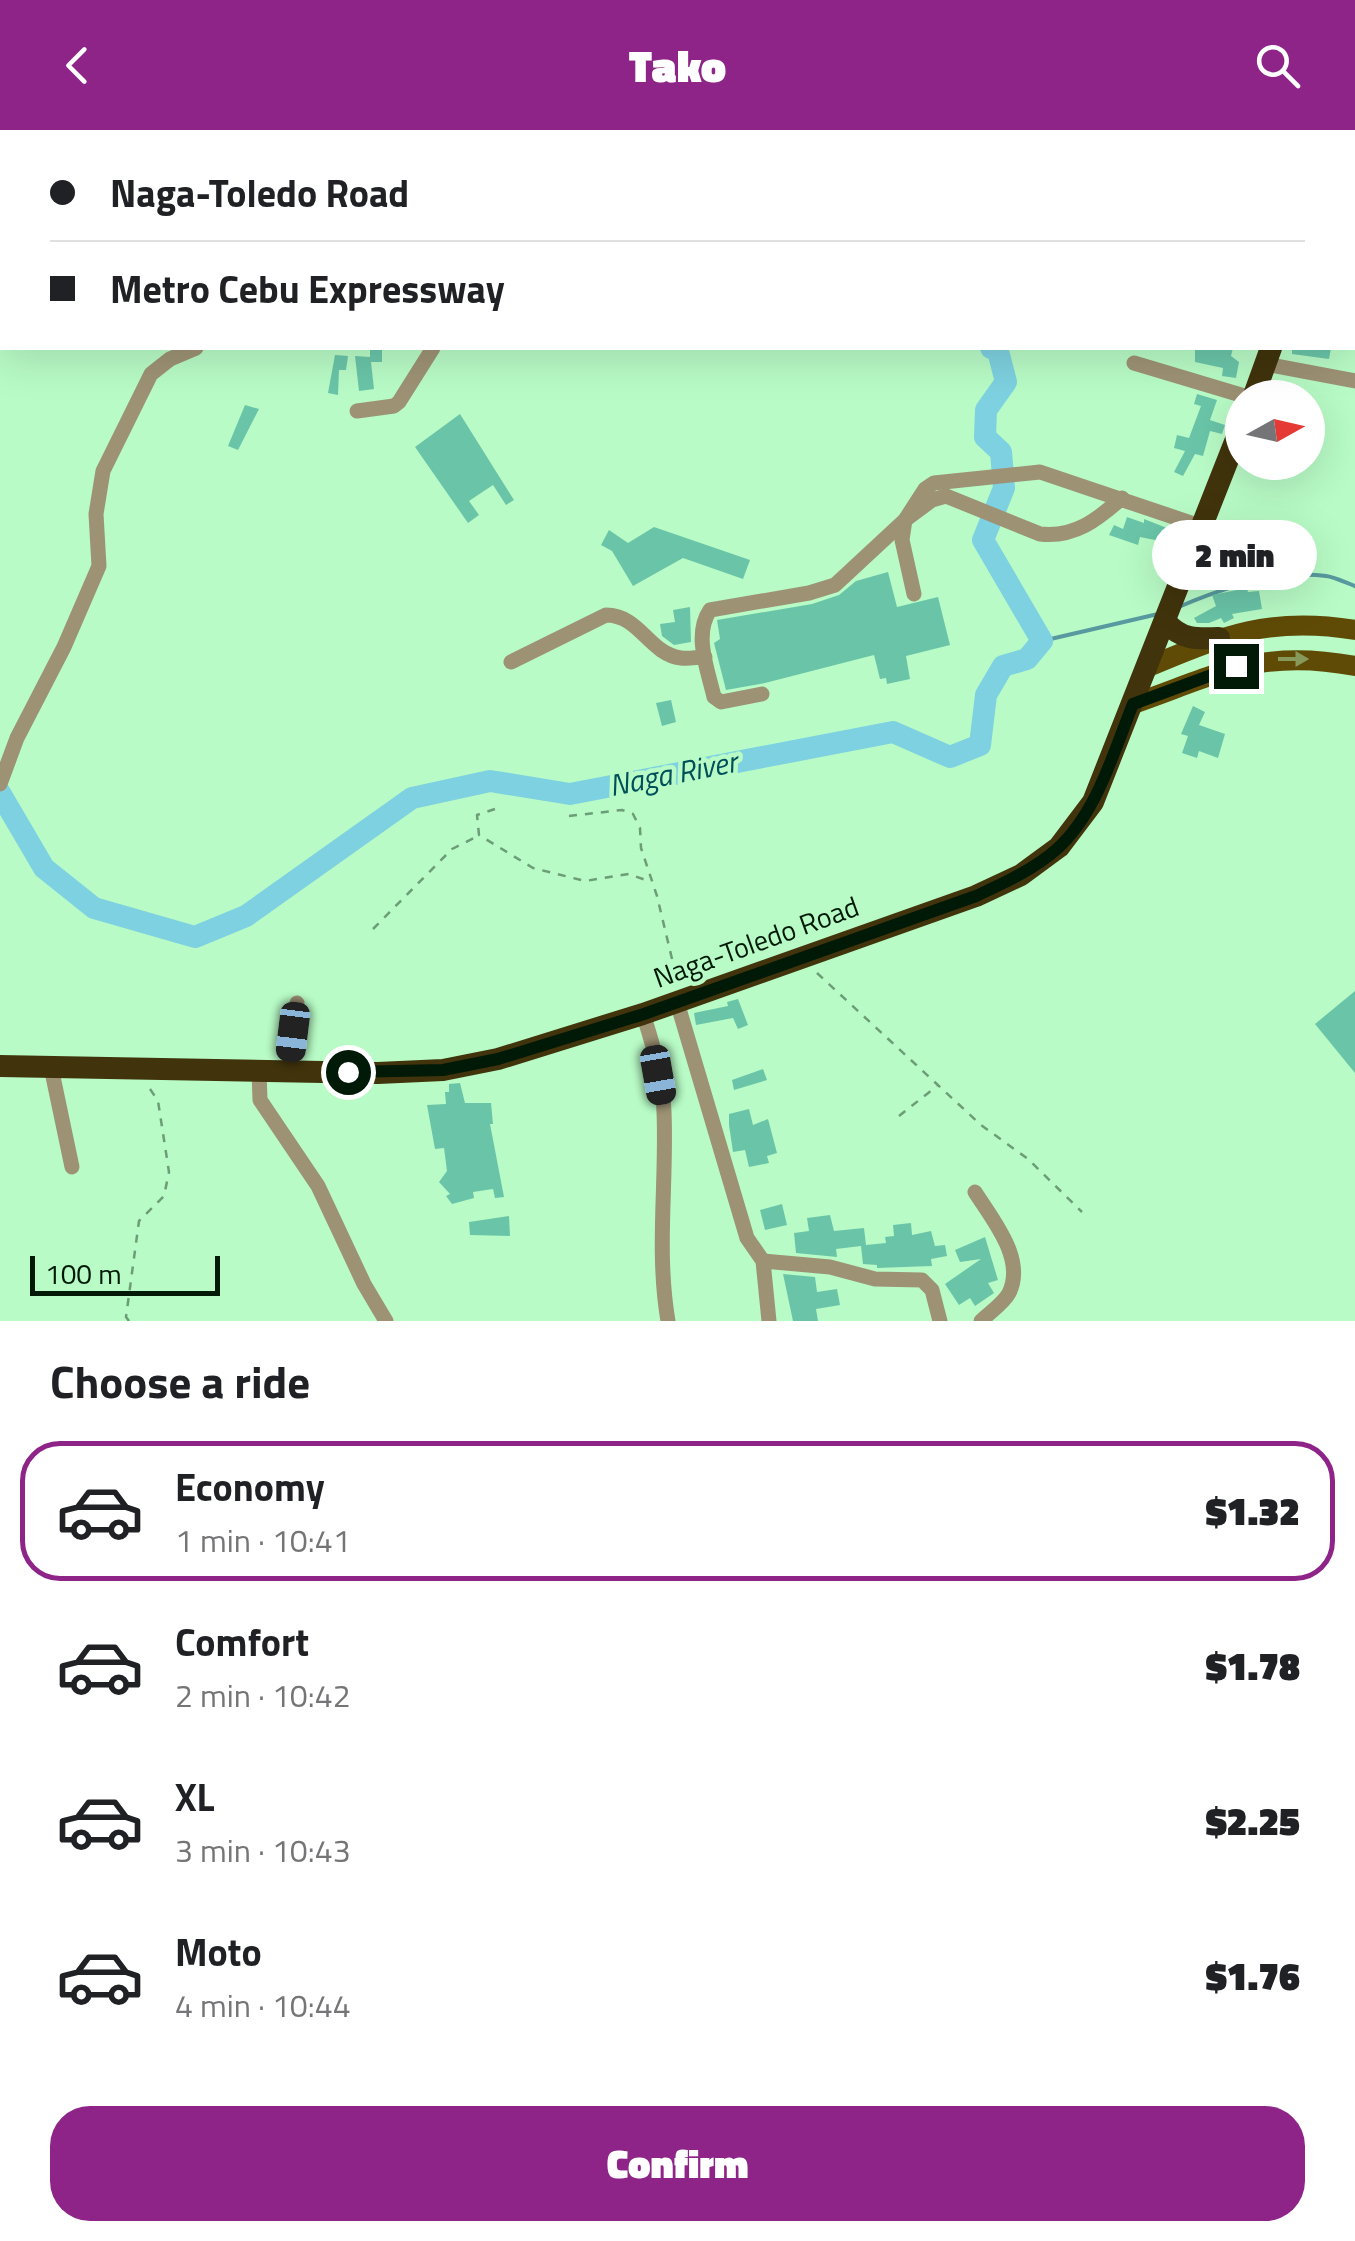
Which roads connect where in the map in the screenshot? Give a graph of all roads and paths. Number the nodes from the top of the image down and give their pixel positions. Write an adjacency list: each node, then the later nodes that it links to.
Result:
1 (191, 350): 23 (street)
2 (432, 350): 8 (street)
3 (1269, 356): 5 (highway); 6 (street)
4 (1134, 363): 7 (street)
5 (1259, 380)
6 (1355, 381)
7 (1225, 390)
8 (357, 411)
9 (1225, 469): 12 (highway, Naga-Toledo Road)
10 (1122, 498): 11 (street); 11 (street); 12 (street)
11 (904, 520): 13 (street); 17 (street)
12 (1203, 528): 14 (highway, Naga-Toledo Road)
13 (914, 594)
14 (1170, 613): 16 (highway); 20 (highway, Naga-Toledo Road)
15 (1355, 630): 16 (main road)
16 (1219, 638): 20 (main road)
17 (705, 657): 18 (street); 21 (street)
18 (511, 662)
19 (1355, 666): 22 (main road, one-way to 19)
20 (1148, 667): 22 (highway, Naga-Toledo Road)
21 (762, 694)
22 (1133, 704): 29 (highway, Naga-Toledo Road)
23 (0, 784)
24 (495, 809): 26 (path)
25 (569, 816): 27 (path)
26 (479, 835): 27 (path); 28 (path)
27 (652, 882): 30 (path)
28 (373, 928)
29 (805, 956): 30 (highway, Naga-Toledo Road); 38 (path)
30 (679, 1001): 32 (highway, Naga-Toledo Road); 43 (street)
31 (297, 1003): 37 (street)
32 (644, 1014): 37 (highway, Naga-Toledo Road); 46 (street)
33 (0, 1066): 34 (highway, Naga-Toledo Road)
34 (51, 1067): 35 (highway, Naga-Toledo Road); 40 (street)
35 (136, 1069): 36 (highway, Naga-Toledo Road); 44 (path)
36 (259, 1071): 37 (highway, Naga-Toledo Road); 45 (street)
37 (288, 1072)
38 (938, 1085): 39 (path); 42 (path)
39 (899, 1116)
40 (72, 1167)
41 (975, 1192): 49 (street)
42 (1082, 1212)
43 (763, 1262): 47 (street); 48 (street)
44 (128, 1321)
45 (386, 1321)
46 (668, 1321)
47 (769, 1321)
48 (940, 1321)
49 (981, 1321)

